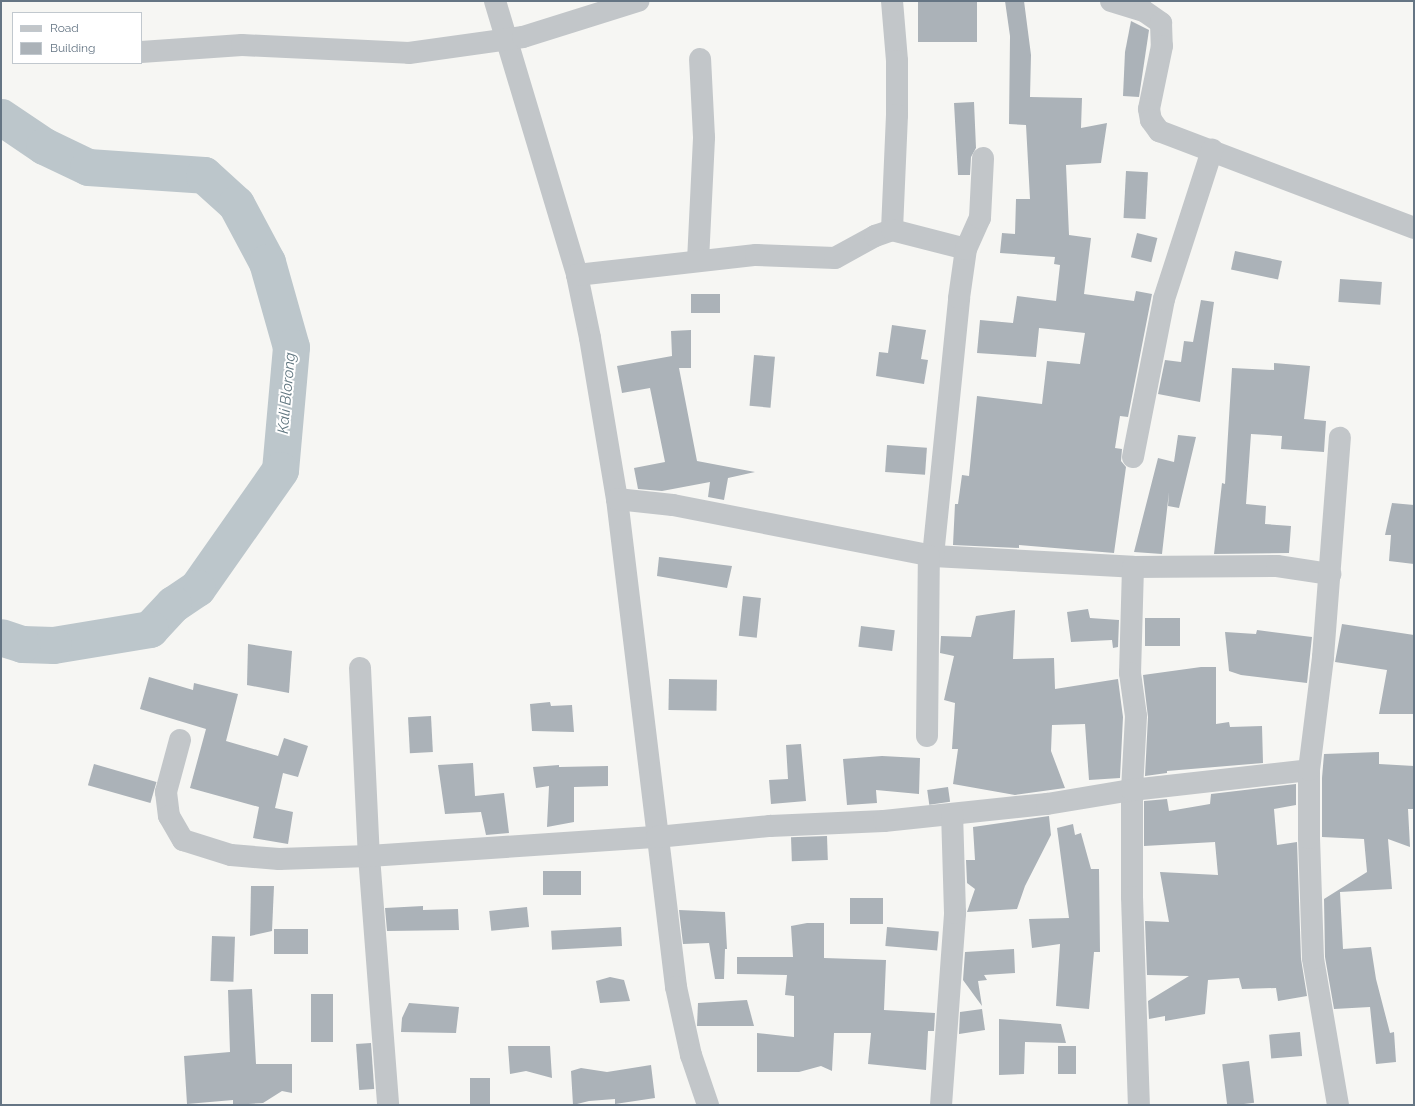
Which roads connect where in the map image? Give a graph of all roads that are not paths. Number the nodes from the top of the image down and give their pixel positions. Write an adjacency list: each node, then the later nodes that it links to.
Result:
1 (495, 1): 5 (street)
2 (638, 1): 5 (street)
3 (892, 1): 11 (street)
4 (1111, 1): 8 (street)
5 (507, 40): 6 (street); 14 (street)
6 (142, 52)
7 (700, 59): 13 (street)
8 (1212, 150): 10 (street); 16 (street)
9 (983, 158): 12 (street)
10 (1414, 228)
11 (892, 230): 12 (street); 13 (street)
12 (966, 249): 18 (street)
13 (698, 261): 14 (street)
14 (577, 275): 17 (street)
15 (1340, 438): 20 (street)
16 (1133, 457)
17 (617, 499): 18 (street); 27 (street)
18 (931, 556): 19 (street); 22 (street)
19 (1134, 567): 20 (street); 25 (street)
20 (1330, 574): 24 (street)
21 (360, 668): 28 (street)
22 (927, 736)
23 (180, 740): 28 (street)
24 (1309, 770): 25 (street); 33 (street)
25 (1132, 790): 26 (street); 32 (street)
26 (952, 814): 27 (street); 31 (street)
27 (657, 837): 28 (street); 30 (street)
28 (368, 856): 29 (street)
29 (388, 1105)
30 (708, 1105)
31 (941, 1105)
32 (1139, 1105)
33 (1338, 1105)

